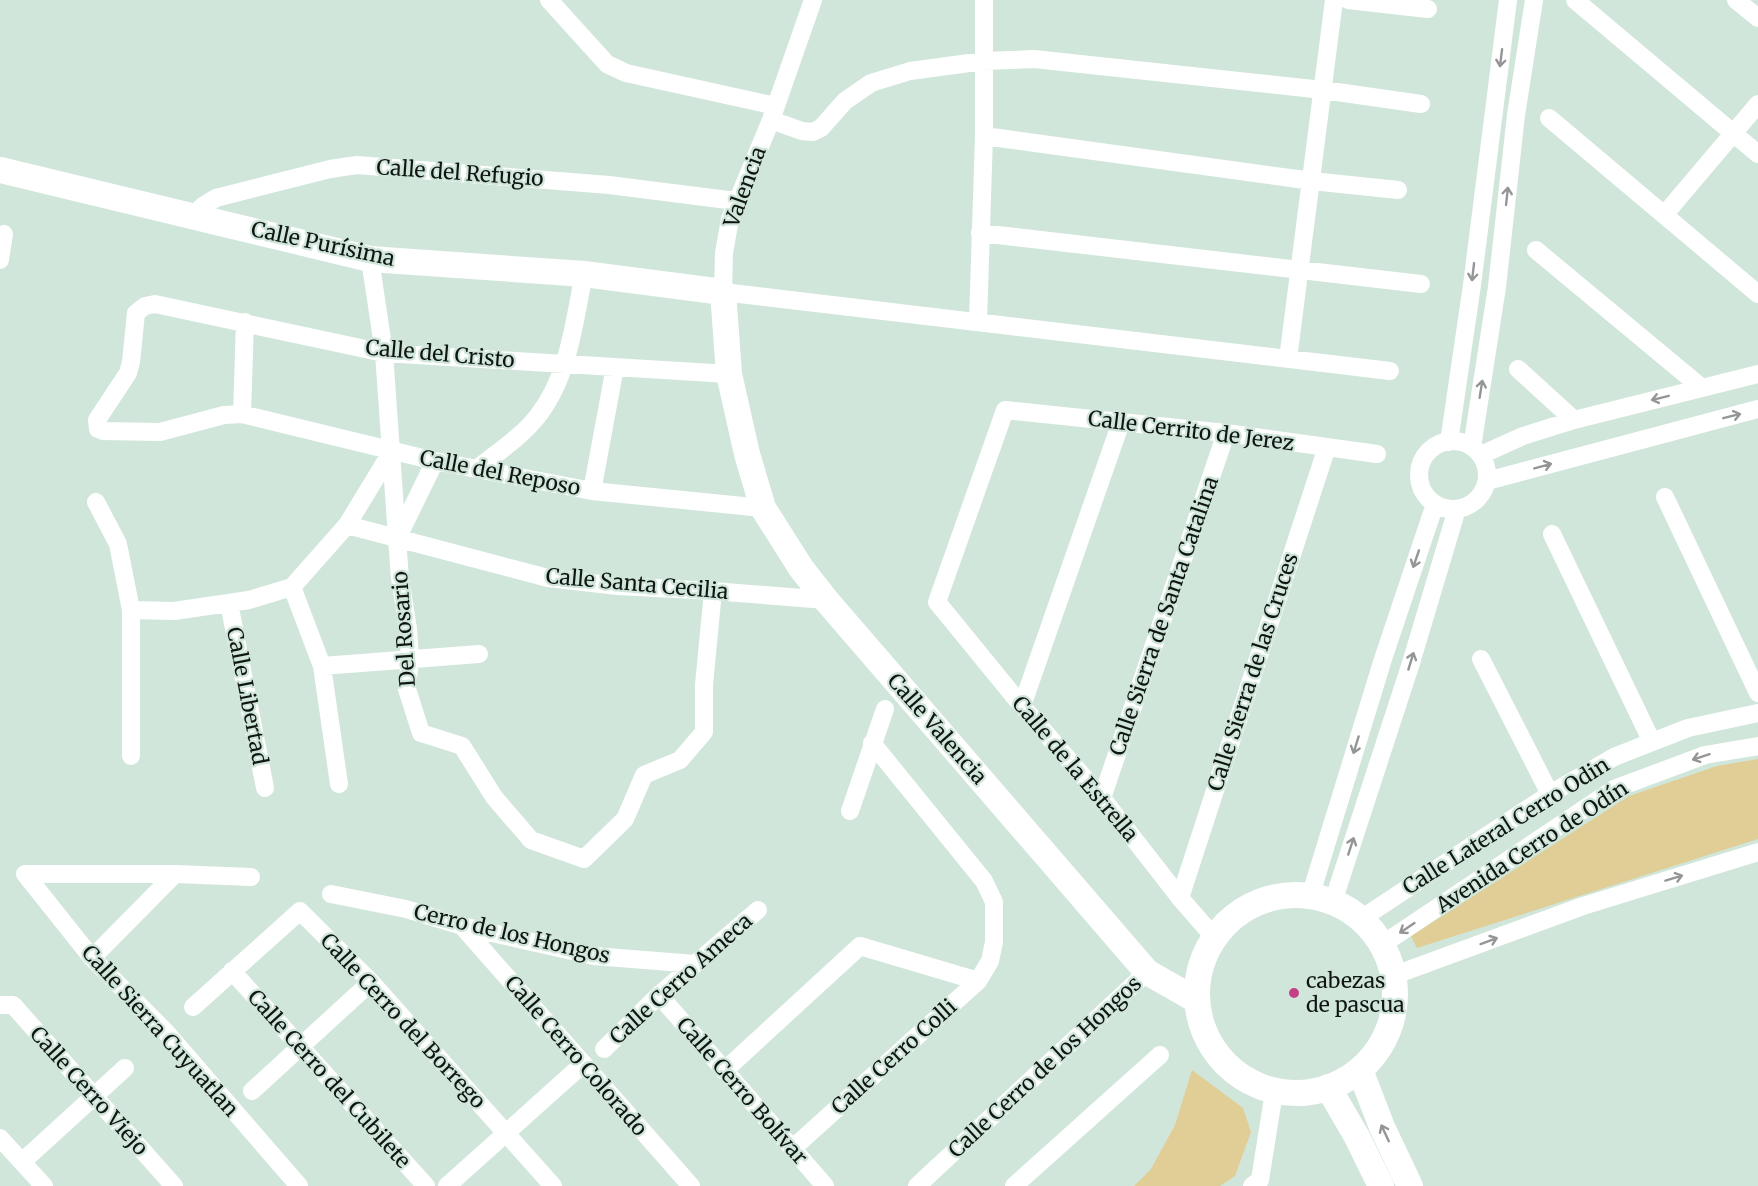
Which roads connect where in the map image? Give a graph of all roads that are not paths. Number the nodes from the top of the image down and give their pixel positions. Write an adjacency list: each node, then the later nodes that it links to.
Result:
1 (549, 0): 16 (street)
2 (813, 0): 16 (street, Valencia)
3 (984, 0): 12 (street)
4 (1335, 0): 13 (street)
5 (1348, 0): 10 (street)
6 (1508, 0): 54 (street, one-way to 54)
7 (1534, 0): 57 (street, one-way to 7)
8 (1575, 0): 18 (street)
9 (1736, 0): 11 (street)
10 (1428, 9)
11 (1758, 18)
12 (984, 61): 13 (street); 16 (street); 19 (street)
13 (1323, 90): 14 (street); 22 (street)
14 (1421, 104)
15 (1758, 104): 18 (street)
16 (774, 113): 24 (street, Valencia)
17 (1549, 118): 25 (street)
18 (1734, 133): 20 (street); 25 (street)
19 (984, 136): 22 (street); 27 (street)
20 (1758, 154)
21 (0, 170): 26 (street, Calle Purísima)
22 (1312, 181): 23 (street); 32 (street)
23 (1398, 190)
24 (736, 201): 26 (street, Calle del Refugio); 35 (street, Valencia)
25 (1665, 214): 36 (street)
26 (193, 215): 30 (street, Calle Purísima)
27 (980, 233): 32 (street); 38 (street)
28 (4, 234): 31 (street)
29 (1536, 250): 47 (street)
30 (370, 259): 33 (street, Calle Purísima); 39 (street, Del Rosario)
31 (0, 260)
32 (1301, 270): 34 (street); 40 (street)
33 (584, 274): 35 (street, Calle Purísima); 41 (street)
34 (1420, 284)
35 (723, 292): 38 (street); 45 (street, Valencia)
36 (1758, 294)
37 (245, 322): 39 (street, Calle del Cristo); 49 (street); 49 (street, Calle del Cristo)
38 (978, 322): 40 (street)
39 (384, 353): 41 (street, Calle del Cristo); 56 (street, Del Rosario)
40 (1288, 359): 44 (street)
41 (565, 364): 42 (street, Calle del Cristo); 60 (street)
42 (615, 367): 45 (street, Calle del Cristo); 62 (street)
43 (1518, 369): 51 (street)
44 (1390, 371)
45 (729, 374): 50 (street, Valencia)
46 (1758, 374): 47 (street)
47 (1702, 388): 51 (street, one-way to 51)
48 (1758, 409): 61 (street, one-way to 48)
49 (242, 414): 56 (street, Calle del Reposo)
50 (738, 417): 66 (street, Calle Valencia)
51 (1574, 420): 57 (street)
52 (1121, 422): 53 (street, Calle Cerrito de Jerez); 74 (street, Calle Cerrito de Jerez); 82 (street)
53 (1226, 434): 55 (street, Calle Cerrito de Jerez); 92 (street, Calle Sierra de Santa Catalina)
54 (1449, 441): 57 (street); 65 (street)
55 (1327, 447): 58 (street, Calle Cerrito de Jerez); 98 (street, Calle Sierra de las Cruces)
56 (392, 451): 59 (street, Calle del Reposo); 68 (street); 70 (street, Del Rosario)
57 (1476, 451): 61 (street)
58 (1377, 454)
59 (435, 461): 60 (street, Calle del Reposo); 70 (street)
60 (478, 468): 62 (street, Calle del Reposo)
61 (1487, 481): 67 (street)
62 (592, 491): 66 (street, Calle del Reposo)
63 (1665, 497): 81 (street)
64 (96, 502): 76 (street)
65 (1435, 504): 67 (street); 99 (street, one-way to 99)
66 (763, 508): 73 (street, Calle Valencia)
67 (1457, 509): 99 (street, one-way to 67)
68 (347, 525): 70 (street, Calle Santa Cecilia); 71 (street)
69 (1552, 534): 85 (street)
70 (397, 540): 72 (street, Calle Santa Cecilia); 78 (street, Del Rosario)
71 (292, 587): 75 (street); 80 (street)
72 (713, 591): 73 (street, Calle Santa Cecilia); 78 (street, Del Rosario)
73 (826, 600): 108 (street, Calle Valencia)
74 (937, 602): 82 (street, Calle de la Estrella)
75 (229, 603): 76 (street); 90 (street, Calle Libertad)
76 (131, 610): 88 (street)
77 (479, 654): 78 (street)
78 (410, 659): 80 (street)
79 (1481, 659): 91 (street)
80 (322, 666): 89 (street)
81 (1758, 693)
82 (1022, 706): 92 (street, Calle de la Estrella)
83 (885, 709): 86 (street)
84 (1758, 713): 85 (street, Calle Lateral Cerro Odin)
85 (1652, 742): 91 (street, Calle Lateral Cerro Odin)
86 (872, 743): 93 (street); 110 (street, Calle Cerro Colli)
87 (1758, 746): 104 (street, Avenida Cerro de Odín, one-way to 104)
88 (131, 756)
89 (339, 784)
90 (265, 788)
91 (1550, 794): 101 (street, Calle Lateral Cerro Odin)
92 (1102, 798): 98 (street, Calle de la Estrella)
93 (850, 811)
94 (1758, 852): 109 (street, one-way to 94)
95 (175, 874): 96 (street); 105 (street); 105 (street, Calle Sierra Cuyuatlan)
96 (251, 878)
97 (331, 894): 102 (street, Cerro de los Hongos)
98 (1180, 898): 103 (street, Calle de la Estrella)
99 (1321, 899): 101 (street); 103 (street)
100 (758, 910): 106 (street, Calle Cerro Ameca)
101 (1361, 919): 104 (street)
102 (462, 926): 106 (street, Cerro de los Hongos); 119 (street, Calle Cerro Colorado)
103 (1214, 937): 113 (street)
104 (1383, 944): 109 (street)
105 (92, 958): 134 (street, Calle Sierra Cuyuatlan)
106 (695, 964): 112 (street, Calle Cerro Ameca)
107 (232, 971): 111 (street, Calle Cerro del Borrego); 115 (street); 116 (street, Calle Cerro del Cubilete)
108 (1147, 972): 113 (street, Calle Valencia); 140 (street, Calle Cerro de los Hongos)
109 (1395, 975): 121 (street)
110 (978, 981): 122 (street); 129 (street, Calle Cerro Colli)
111 (371, 982): 116 (street); 127 (street, Calle Cerro del Borrego)
112 (660, 995): 117 (street, Calle Cerro Ameca); 122 (street, Calle Cerro Bolívar)
113 (1196, 1000): 125 (street)
114 (0, 1005): 126 (street, Calle Cerro Viejo)
115 (193, 1007)
116 (299, 1046): 124 (street); 135 (street, Calle Cerro del Cubilete)
117 (604, 1049)
118 (1160, 1055): 141 (street)
119 (583, 1064): 127 (street); 138 (street, Calle Cerro Colorado)
120 (125, 1068): 126 (street)
121 (1360, 1070): 123 (street); 143 (street, one-way to 121)
122 (724, 1071): 129 (street, Calle Cerro Bolívar)
123 (1329, 1088): 125 (street); 142 (street)
124 (252, 1091)
125 (1274, 1092): 131 (street)
126 (94, 1095): 130 (street); 133 (street, Calle Cerro Viejo)
127 (506, 1132): 136 (street); 137 (street, Calle Cerro del Borrego)
128 (0, 1138): 130 (street)
129 (792, 1149): 139 (street, Calle Cerro Bolívar)
130 (22, 1161): 132 (street)
131 (1258, 1184)
132 (45, 1186)
133 (174, 1186)
134 (299, 1186)
135 (426, 1186)
136 (447, 1186)
137 (553, 1186)
138 (691, 1186)
139 (825, 1186)
140 (917, 1186)
141 (1014, 1186)
142 (1381, 1186)
143 (1410, 1186)

